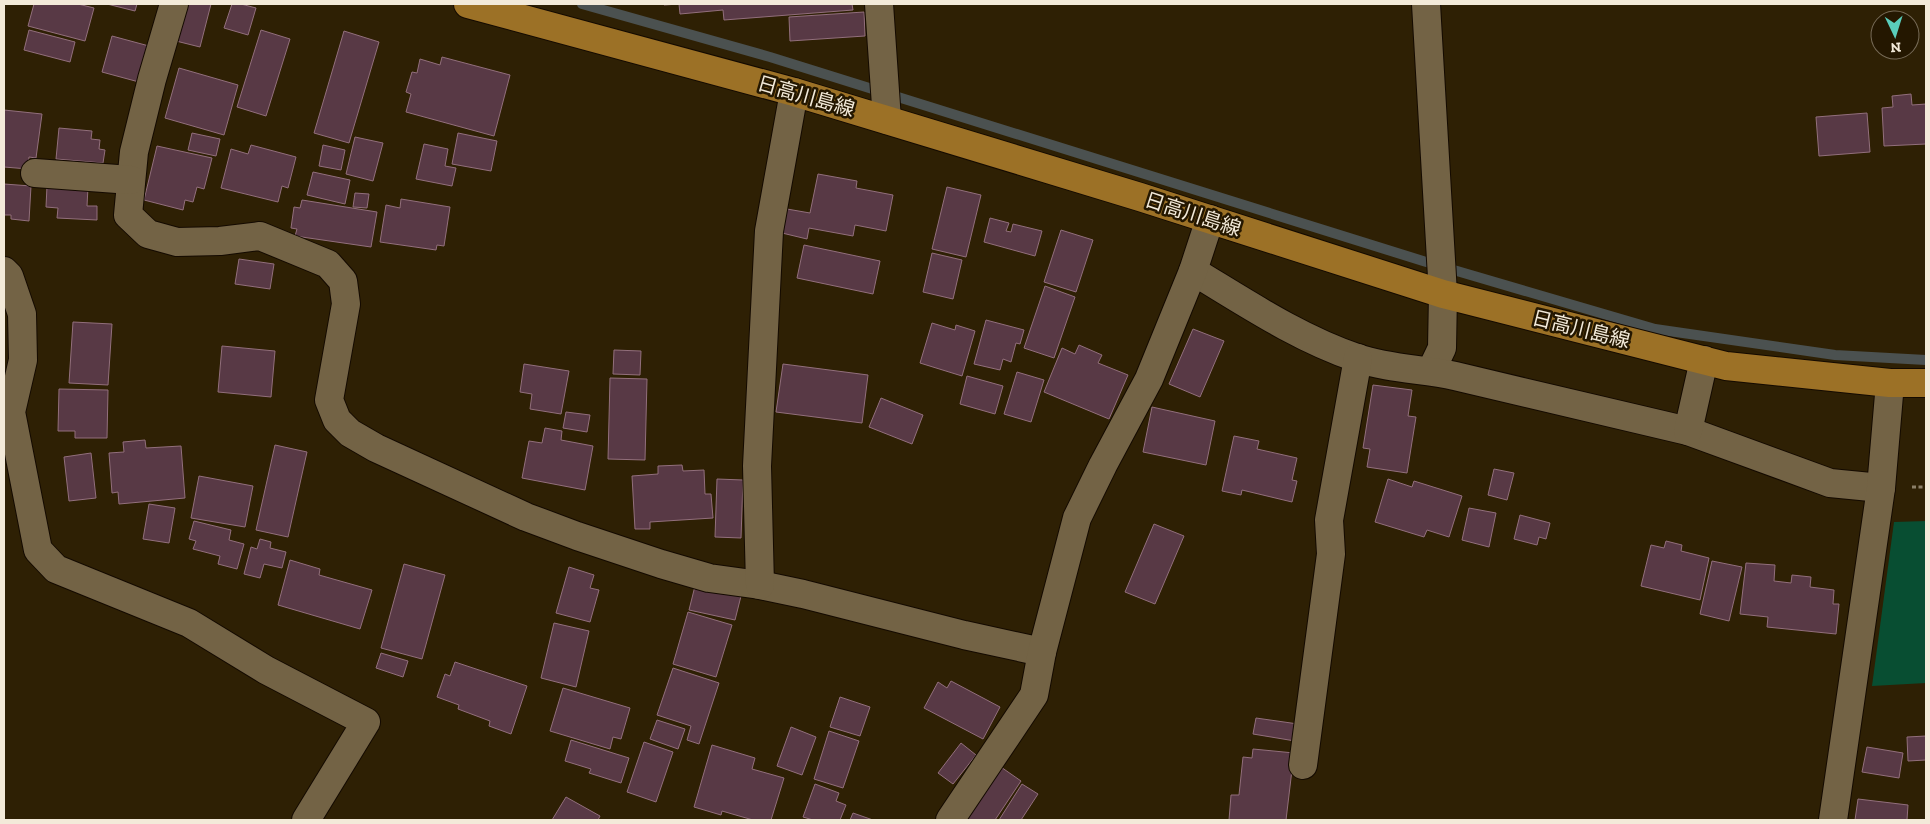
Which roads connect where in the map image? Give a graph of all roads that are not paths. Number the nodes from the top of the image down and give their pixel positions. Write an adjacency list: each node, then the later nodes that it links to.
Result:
1 (174, 4): 8 (street)
2 (468, 4): 5 (main road, 日高川島線)
3 (879, 4): 6 (street)
4 (1426, 4): 12 (street)
5 (794, 92): 6 (main road, 日高川島線); 20 (street)
6 (887, 120): 9 (main road, 日高川島線)
7 (35, 173): 8 (street)
8 (131, 180): 20 (street)
9 (1210, 219): 11 (street); 12 (main road, 日高川島線)
10 (4, 271): 23 (street)
11 (1193, 271): 13 (street); 21 (street)
12 (1443, 294): 14 (main road, 日高川島線); 15 (street)
13 (1358, 358): 15 (street); 22 (street)
14 (1704, 360): 16 (main road, 日高川島線); 18 (street)
15 (1430, 371): 18 (street)
16 (1890, 383): 17 (main road, 日高川島線); 19 (street)
17 (1926, 384)
18 (1688, 431): 19 (street)
19 (1881, 488): 25 (street)
20 (760, 585): 21 (street)
21 (1042, 652): 24 (street)
22 (1304, 765)
23 (306, 820)
24 (950, 820)
25 (1833, 820)

